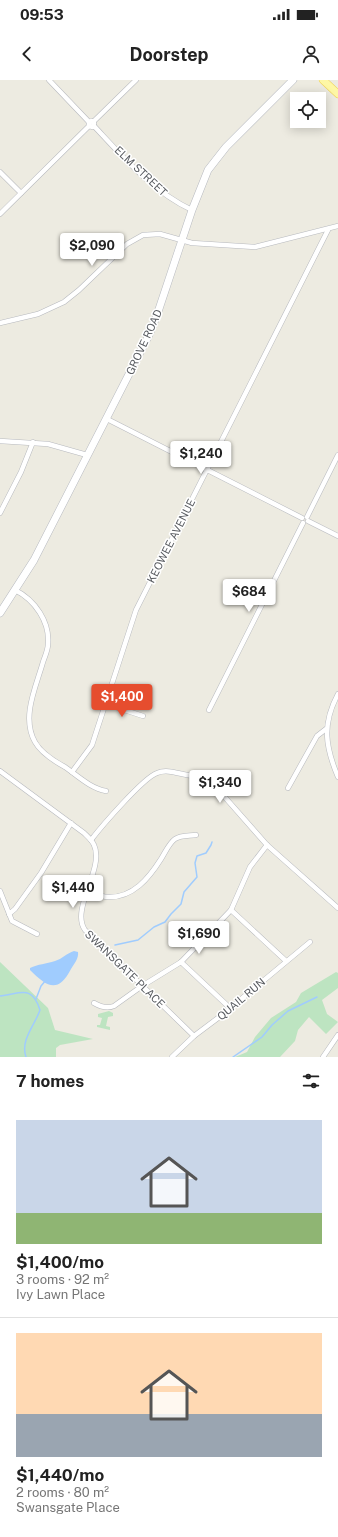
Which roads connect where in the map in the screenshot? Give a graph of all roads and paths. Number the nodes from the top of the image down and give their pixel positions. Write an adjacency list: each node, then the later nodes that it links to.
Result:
1 (49, 80): 6 (street, ELM STREET)
2 (136, 80): 6 (street)
3 (293, 80): 9 (main road, GROVE ROAD)
4 (323, 80): 5 (main road)
5 (338, 94)
6 (91, 124): 8 (street); 9 (street, ELM STREET)
7 (0, 172): 8 (street)
8 (21, 194): 10 (street)
9 (192, 210): 13 (main road, GROVE ROAD)
10 (0, 214)
11 (338, 226): 12 (street)
12 (328, 230): 13 (street); 20 (street, KEOWEE AVENUE)
13 (182, 240): 14 (street); 15 (main road, GROVE ROAD)
14 (0, 323)
15 (107, 419): 18 (main road, GROVE ROAD); 20 (street)
16 (0, 440): 17 (street)
17 (33, 442): 18 (street); 21 (street)
18 (87, 455): 24 (main road, GROVE ROAD)
19 (338, 455): 22 (street)
20 (207, 469): 22 (street); 27 (street, KEOWEE AVENUE)
21 (0, 513)
22 (305, 520): 23 (street); 28 (street)
23 (338, 536)
24 (15, 590): 25 (main road, GROVE ROAD); 31 (street)
25 (0, 613)
26 (338, 694): 30 (street)
27 (106, 704): 29 (street); 31 (street, KEOWEE AVENUE)
28 (210, 710)
29 (143, 716)
30 (326, 728): 33 (street); 34 (street)
31 (72, 772): 35 (street)
32 (1, 774): 36 (street)
33 (338, 777)
34 (288, 788)
35 (106, 791)
36 (70, 823): 38 (street); 44 (street)
37 (196, 835): 41 (street)
38 (91, 840): 39 (street); 41 (street, SWANSGATE PLACE)
39 (267, 845): 42 (street); 43 (street)
40 (0, 891): 44 (street)
41 (87, 892): 49 (street, SWANSGATE PLACE)
42 (338, 908)
43 (231, 910): 47 (street); 48 (street)
44 (9, 914): 45 (street)
45 (37, 934)
46 (310, 942): 47 (street, QUAIL RUN)
47 (286, 961): 51 (street, QUAIL RUN)
48 (181, 962): 49 (street); 51 (street)
49 (142, 986): 50 (street); 53 (street, SWANSGATE PLACE)
50 (94, 1003)
51 (230, 1008): 53 (street, QUAIL RUN)
52 (338, 1035): 55 (street)
53 (194, 1036): 54 (street, QUAIL RUN)
54 (172, 1057)
55 (323, 1057)

